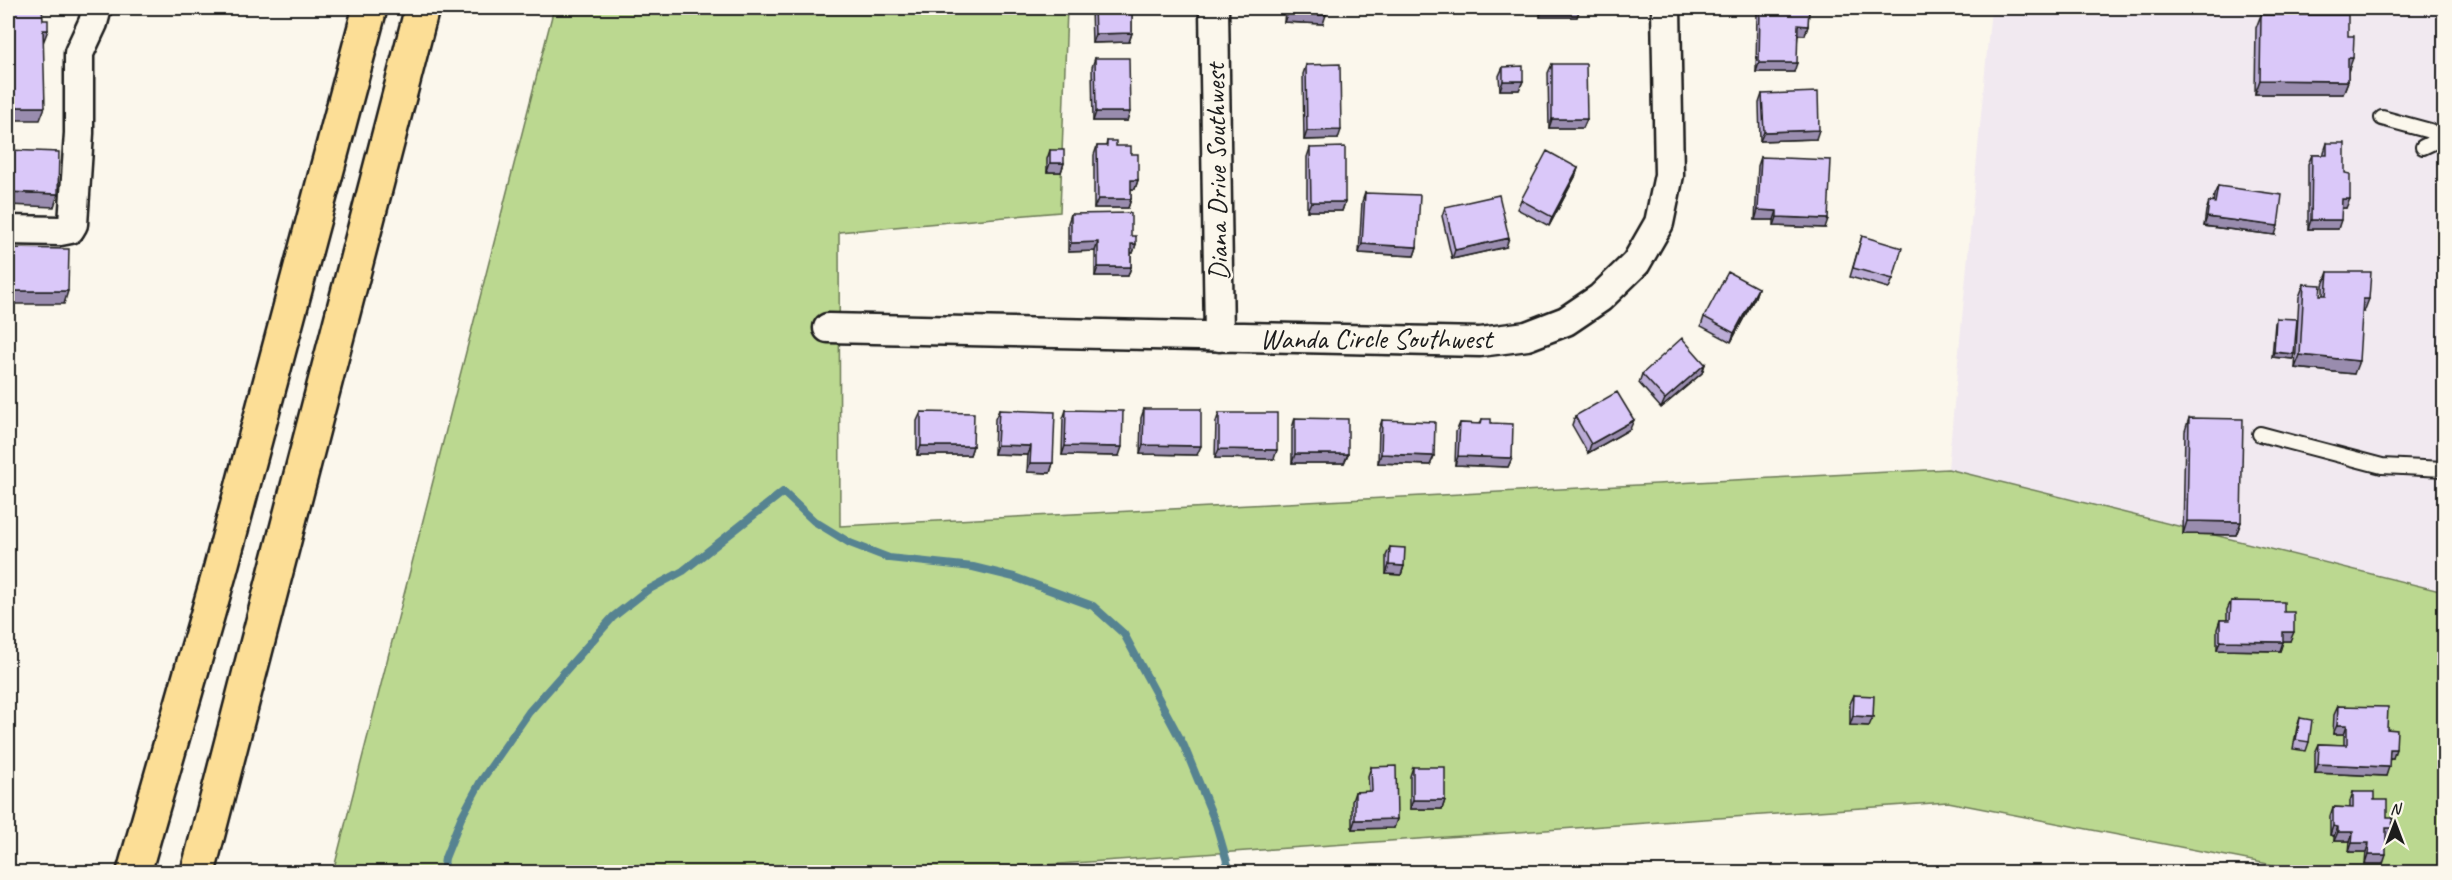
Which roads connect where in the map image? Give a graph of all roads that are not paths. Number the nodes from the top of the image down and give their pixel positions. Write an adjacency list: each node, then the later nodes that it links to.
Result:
1 (97, 8): 9 (street)
2 (370, 8): 14 (highway)
3 (422, 8): 15 (highway)
4 (1214, 8): 11 (street, Diana Drive Southwest)
5 (1666, 8): 11 (street, Wanda Circle Southwest)
6 (2382, 118): 7 (lane)
7 (2441, 140): 8 (lane)
8 (2423, 147)
9 (8, 230)
10 (828, 328): 11 (street, Wanda Circle Southwest)
11 (1219, 337)
12 (2260, 434): 13 (lane)
13 (2445, 469)
14 (134, 873)
15 (198, 873)

